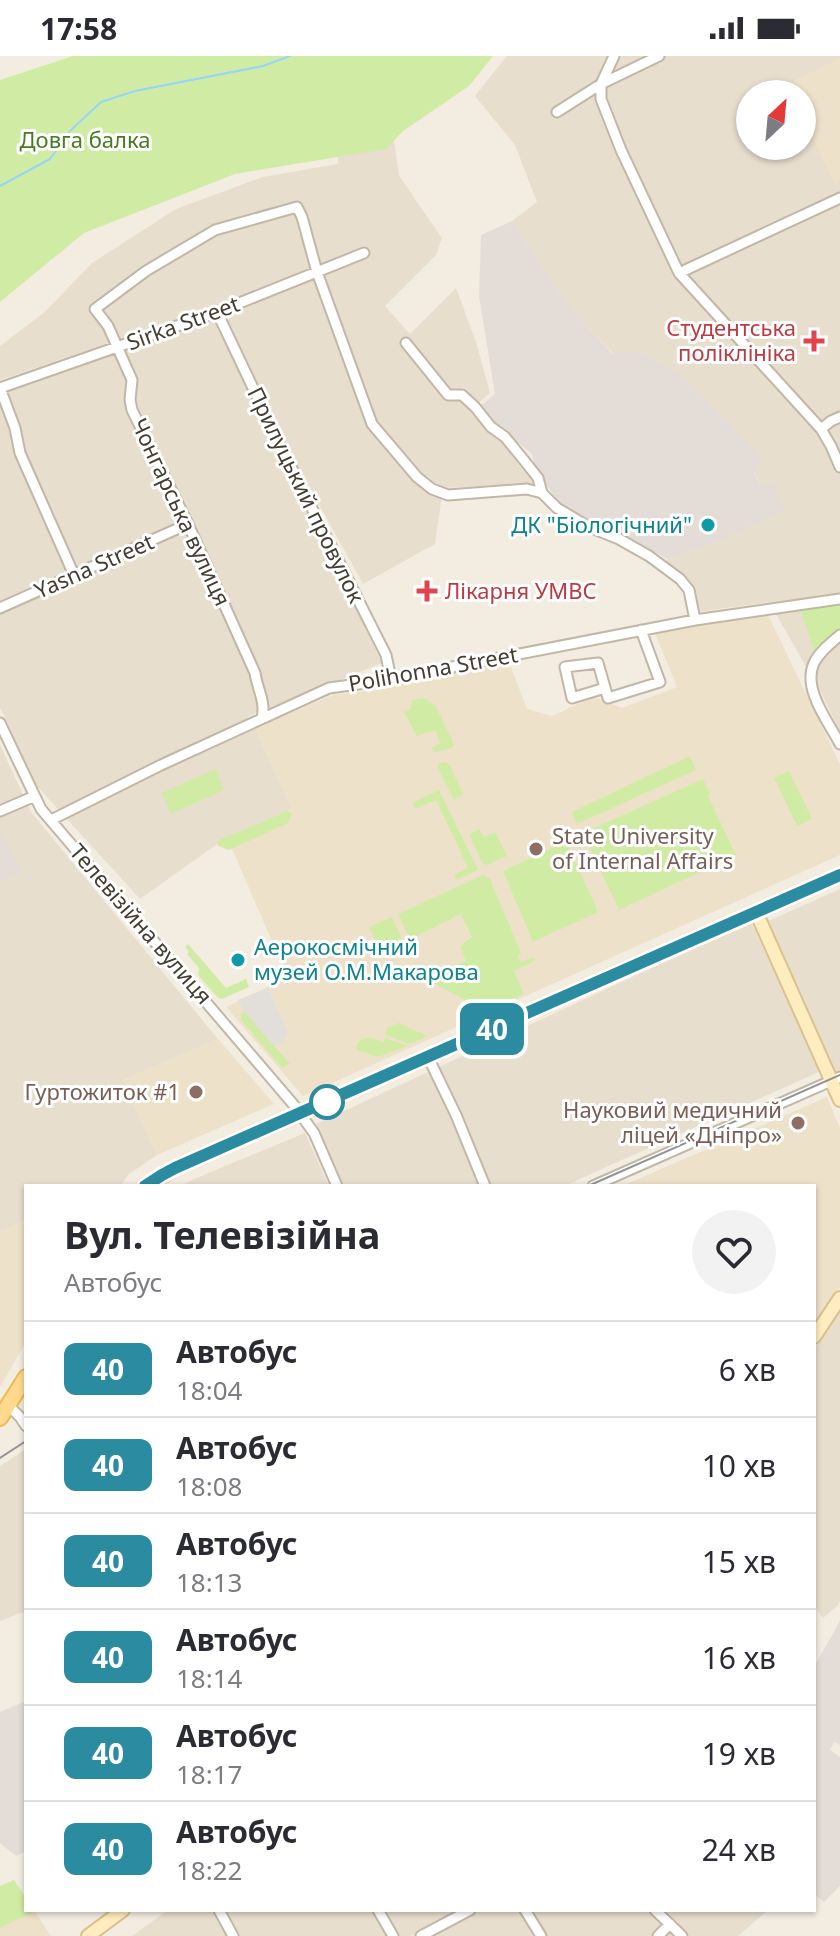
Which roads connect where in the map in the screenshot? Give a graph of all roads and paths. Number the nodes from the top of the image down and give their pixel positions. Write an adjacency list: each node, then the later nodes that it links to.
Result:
1 (614, 56): 3 (street)
2 (659, 56): 3 (street)
3 (601, 84): 4 (street); 8 (street)
4 (557, 112)
5 (840, 198): 8 (street)
6 (364, 253): 7 (street, Sirka Street)
7 (317, 272): 9 (street, Sirka Street); 11 (street, Чонгарська вулиця); 16 (street)
8 (679, 273): 14 (street)
9 (217, 312): 11 (street, Sirka Street); 24 (street, Прилуцький провулок)
10 (406, 343): 16 (street)
11 (116, 347): 12 (street, Sirka Street); 17 (street, Чонгарська вулиця)
12 (0, 388): 18 (street)
13 (840, 417): 14 (street)
14 (821, 429): 15 (street)
15 (840, 467)
16 (542, 493): 21 (street)
17 (188, 524): 18 (street, Yasna Street); 26 (street, Чонгарська вулиця)
18 (74, 575): 20 (street, Yasna Street)
19 (840, 599): 21 (street, Polihonna Street)
20 (0, 608)
21 (695, 620): 22 (street, Polihonna Street)
22 (641, 630): 24 (street, Polihonna Street); 25 (street)
23 (840, 635): 28 (street)
24 (391, 679): 26 (street, Polihonna Street)
25 (605, 688): 25 (street)
26 (262, 718): 31 (street, Polihonna Street)
27 (0, 723): 29 (street, Телевізійна вулиця)
28 (840, 744)
29 (35, 796): 30 (street); 31 (street, Телевізійна вулиця)
30 (0, 811)
31 (51, 820): 37 (street, Телевізійна вулиця)
32 (840, 875): 33 (main road)
33 (756, 912): 34 (main road); 35 (main road)
34 (428, 1057): 37 (main road); 40 (street)
35 (836, 1079): 36 (main road); 41 (street)
36 (840, 1100)
37 (301, 1114): 38 (main road); 39 (street, Телевізійна вулиця)
38 (148, 1184)
39 (336, 1184)
40 (484, 1184)
41 (598, 1184)
42 (840, 1298): 43 (main road)
43 (816, 1334)
44 (24, 1380): 45 (main road)
45 (4, 1412): 46 (street)
46 (24, 1423)
47 (120, 1912): 54 (main road)
48 (220, 1912): 55 (street)
49 (379, 1912): 56 (street)
50 (466, 1912): 57 (street)
51 (526, 1912): 58 (street)
52 (657, 1912): 53 (street)
53 (670, 1924): 59 (street); 60 (street)
54 (88, 1936)
55 (233, 1936)
56 (393, 1936)
57 (421, 1936)
58 (541, 1936)
59 (658, 1936)
60 (682, 1936)

